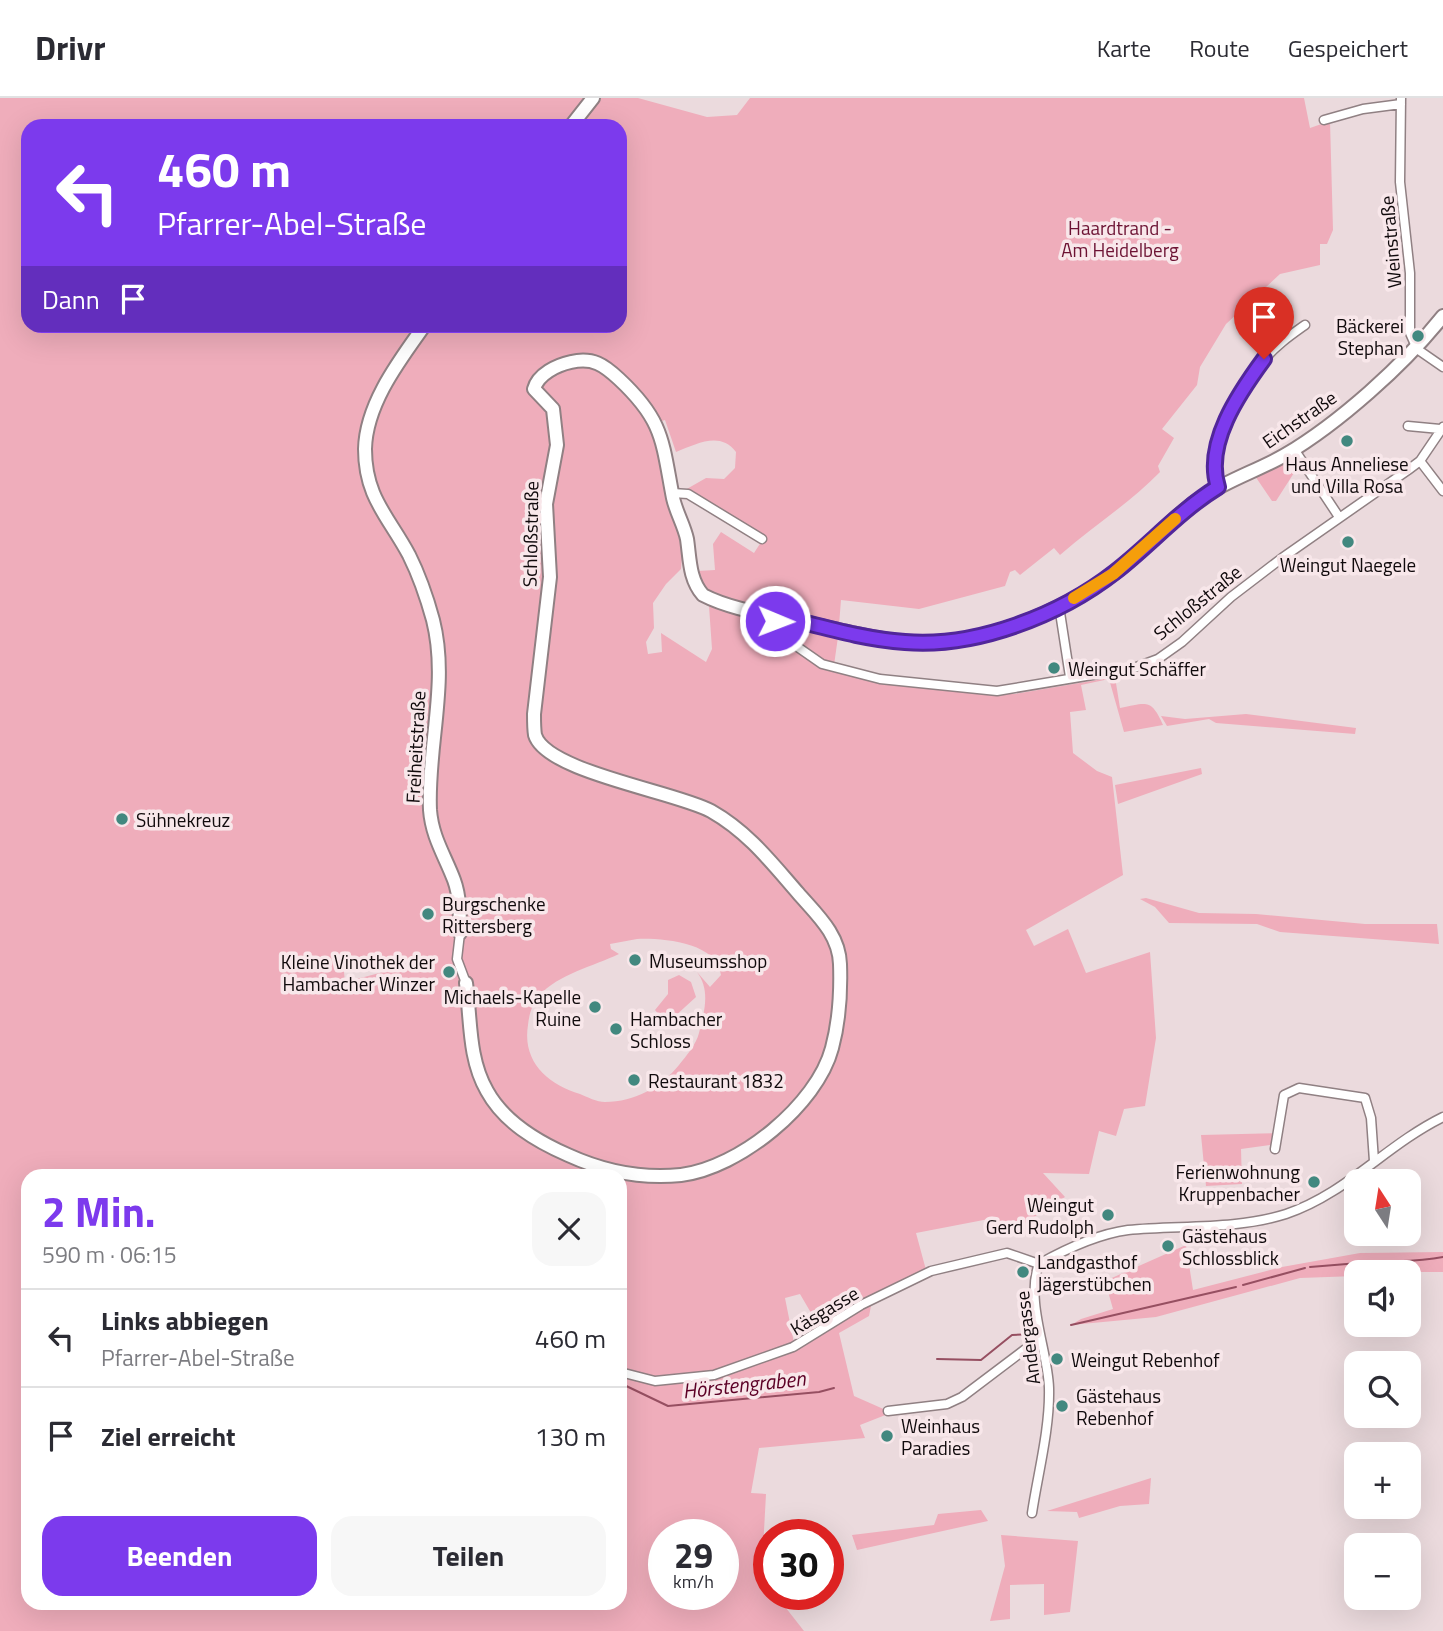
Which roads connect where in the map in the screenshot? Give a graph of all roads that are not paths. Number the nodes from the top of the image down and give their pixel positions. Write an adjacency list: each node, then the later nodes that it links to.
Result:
1 (593, 98): 3 (street)
2 (1401, 101): 4 (street); 8 (street, Weinstraße)
3 (576, 119)
4 (1324, 120)
5 (1443, 316): 8 (street, Eichstraße)
6 (1305, 325): 14 (street)
7 (420, 333): 22 (street, Freiheitstraße)
8 (1417, 349): 9 (street); 12 (street, Eichstraße)
9 (1443, 367)
10 (1408, 426): 11 (street, Schloßstraße)
11 (1442, 428): 13 (street, Schloßstraße)
12 (1294, 449): 14 (street, Eichstraße); 17 (street)
13 (1420, 461): 15 (street); 17 (street, Schloßstraße)
14 (1218, 487): 19 (street, Eichstraße)
15 (1443, 491)
16 (672, 493): 18 (street); 20 (street, Schloßstraße); 28 (street, Schloßstraße)
17 (1339, 517): 21 (street, Schloßstraße)
18 (762, 539)
19 (1059, 606): 20 (street, Eichstraße); 21 (street)
20 (774, 615): 21 (street, Schloßstraße)
21 (1070, 677)
22 (460, 939): 23 (street, Schloßstraße)
23 (466, 983): 27 (street, Schloßstraße)
24 (1443, 1117): 26 (street, Andergasse)
25 (1275, 1149): 26 (street)
26 (1374, 1161): 29 (street, Andergasse)
27 (604, 1169)
28 (627, 1174)
29 (1039, 1264): 30 (street, Andergasse); 31 (street, Käsgasse)
30 (1040, 1338): 32 (street); 33 (street, Andergasse)
31 (627, 1374)
32 (888, 1411)
33 (1032, 1513)

